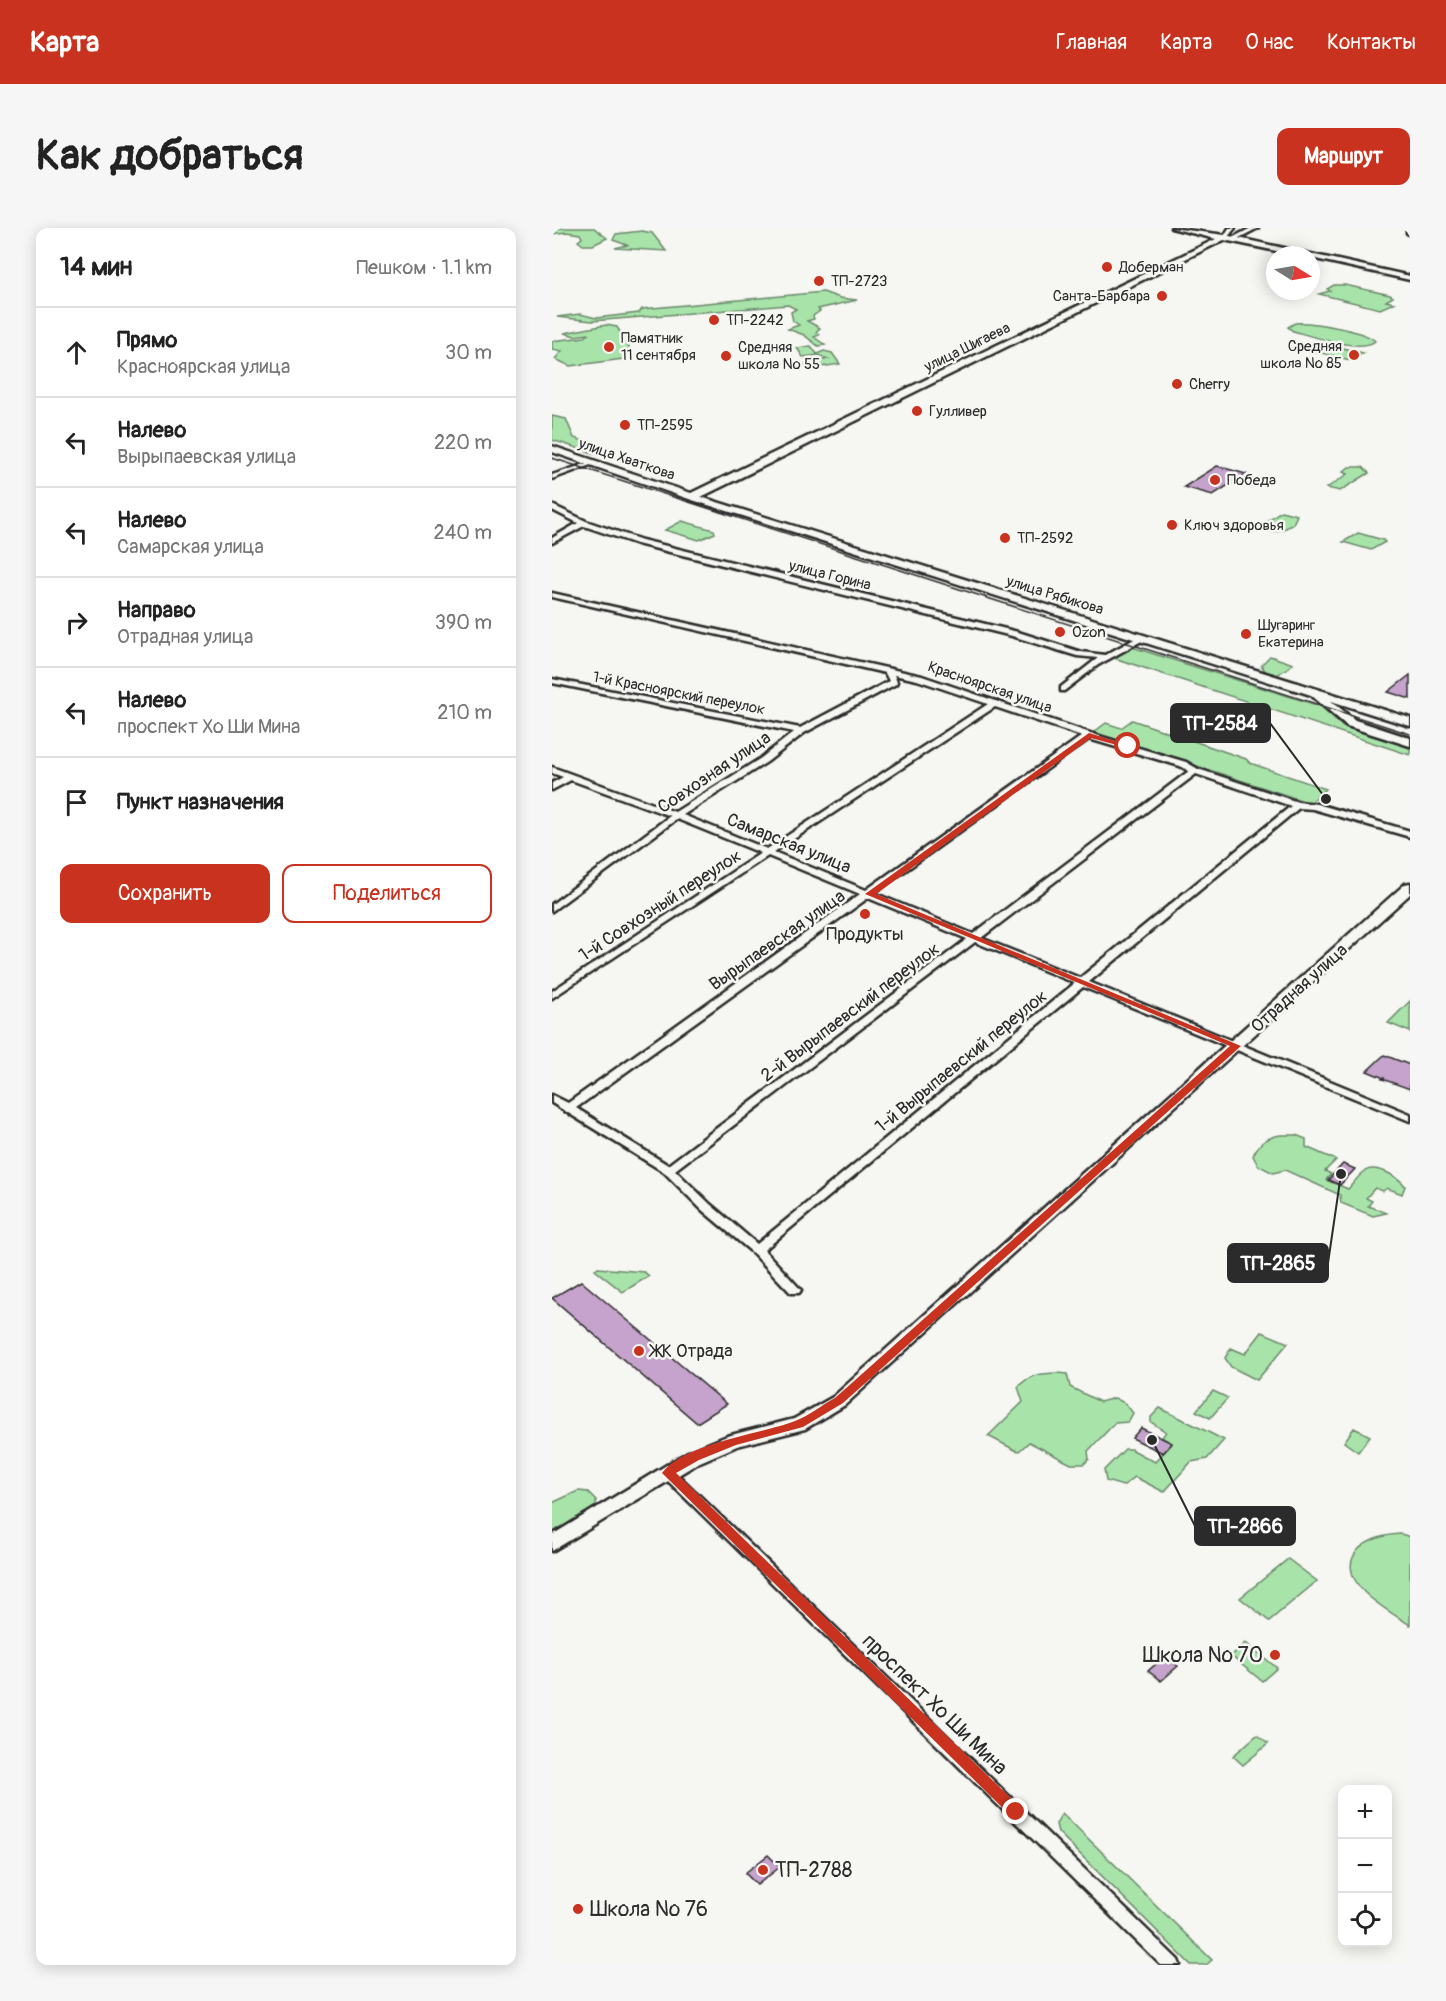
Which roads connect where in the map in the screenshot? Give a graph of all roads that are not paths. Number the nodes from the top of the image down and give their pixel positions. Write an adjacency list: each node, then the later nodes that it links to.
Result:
1 (1174, 228): 5 (street)
2 (1196, 228): 5 (street)
3 (1232, 228): 5 (street)
4 (1255, 228): 5 (street, улица Шигаева)
5 (1229, 238): 6 (street); 12 (street, улица Шигаева)
6 (1266, 246)
7 (1320, 258): 8 (street)
8 (1410, 278)
9 (552, 449): 10 (street, улица Хваткова)
10 (593, 463): 11 (street); 12 (street, улица Хваткова)
11 (552, 477)
12 (692, 497): 17 (street, улица Рябикова)
13 (552, 507): 14 (street, улица Горина)
14 (583, 523): 15 (street); 18 (street, улица Горина)
15 (552, 541)
16 (552, 595): 19 (street, Красноярская улица)
17 (1143, 638): 18 (street); 24 (street, улица Рябикова)
18 (1105, 657): 23 (street)
19 (890, 672): 20 (street, Красноярская улица); 22 (street)
20 (919, 678): 22 (street, Совхозная улица); 25 (street, Красноярская улица)
21 (552, 681): 27 (street, 1-й Красноярский переулок)
22 (893, 682): 27 (street, Совхозная улица)
23 (1064, 689)
24 (1306, 689): 26 (street, улица Рябикова); 29 (street)
25 (995, 703): 28 (street, Красноярская улица); 37 (street, 1-й Совхозный переулок)
26 (1410, 722)
27 (801, 731): 35 (street, Совхозная улица)
28 (1089, 735): 31 (street, Красноярская улица); 39 (street, Вырыпаевская улица)
29 (1410, 742)
30 (552, 770): 32 (street, Самарская улица)
31 (1195, 771): 34 (street, Красноярская улица); 41 (street, 2-й Вырыпаевский переулок)
32 (571, 776): 33 (street); 35 (street, Самарская улица)
33 (552, 787)
34 (1297, 805): 36 (street, Красноярская улица); 42 (street, 1-й Вырыпаевский переулок)
35 (676, 815): 37 (street, Самарская улица); 40 (street, Совхозная улица)
36 (1410, 834)
37 (769, 853): 39 (street, Самарская улица); 43 (street, 1-й Совхозный переулок)
38 (1410, 887): 44 (street, Отрадная улица)
39 (870, 894): 41 (street, Самарская улица); 46 (street, Вырыпаевская улица)
40 (552, 908)
41 (976, 937): 42 (street, Самарская улица); 48 (street, 2-й Вырыпаевский переулок)
42 (1084, 981): 44 (street, Самарская улица); 49 (street, 1-й Вырыпаевский переулок)
43 (552, 995)
44 (1236, 1046): 47 (street, Самарская улица); 51 (street, Отрадная улица)
45 (552, 1098): 46 (street)
46 (570, 1107): 48 (street)
47 (1410, 1118)
48 (668, 1170): 49 (street)
49 (757, 1250): 50 (street)
50 (795, 1290)
51 (668, 1473): 52 (street, Отрадная улица); 53 (street, проспект Хо Ши Мина)
52 (552, 1544)
53 (1172, 1965)

